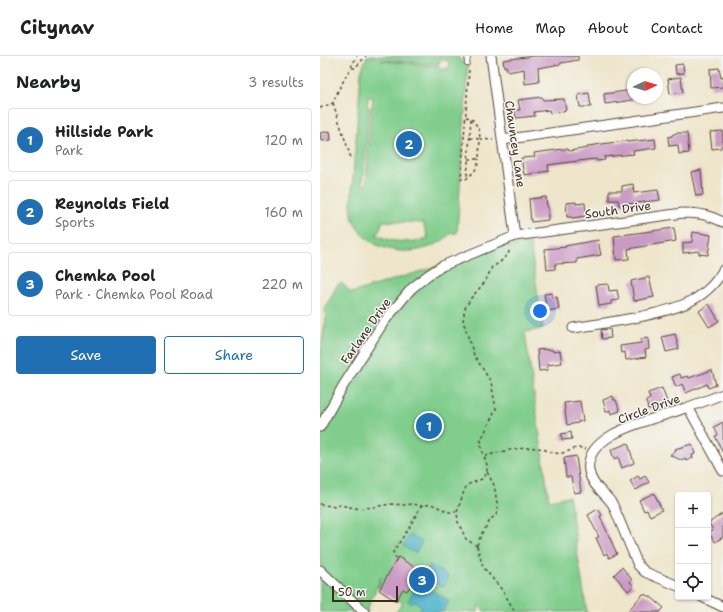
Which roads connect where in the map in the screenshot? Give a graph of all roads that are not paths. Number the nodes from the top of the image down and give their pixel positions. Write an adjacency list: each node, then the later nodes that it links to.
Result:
1 (468, 56): 3 (lane)
2 (491, 56): 5 (street, Chauncey Lane)
3 (467, 62)
4 (723, 108): 5 (street)
5 (498, 140): 7 (street, Chauncey Lane)
6 (723, 222): 7 (street, South Drive)
7 (512, 237): 12 (street, Farlane Drive)
8 (723, 270): 9 (street)
9 (573, 328)
10 (723, 394): 11 (street, Circle Drive)
11 (688, 407): 13 (street); 15 (street, Circle Drive)
12 (320, 428)
13 (722, 469)
14 (320, 570): 18 (street)
15 (675, 585)
16 (708, 600): 17 (street)
17 (723, 607)
18 (364, 612)

